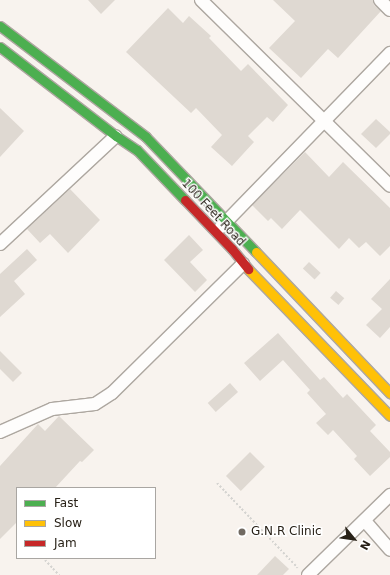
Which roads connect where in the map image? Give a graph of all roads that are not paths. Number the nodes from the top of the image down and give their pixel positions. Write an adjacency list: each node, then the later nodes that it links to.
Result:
1 (201, 0): 7 (street)
2 (380, 0): 3 (street)
3 (390, 10)
4 (0, 26): 10 (street, 100 Feet Road)
5 (0, 47): 8 (street, 100 Feet Road)
6 (390, 53): 7 (street)
7 (324, 122): 9 (street); 10 (street)
8 (116, 136): 11 (street, 100 Feet Road); 12 (street)
9 (390, 186)
10 (226, 222): 11 (street); 14 (street, 100 Feet Road)
11 (216, 232): 13 (street, 100 Feet Road)
12 (0, 244)
13 (243, 264): 15 (street, 100 Feet Road); 16 (street)
14 (390, 393)
15 (390, 416)
16 (0, 432)
17 (390, 495): 18 (street)
18 (365, 521): 19 (street); 20 (street)
19 (390, 550)
20 (304, 572)

